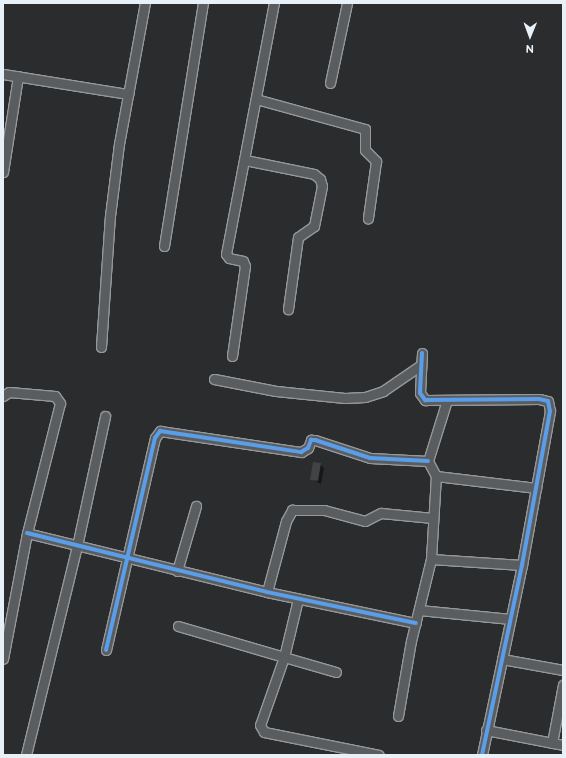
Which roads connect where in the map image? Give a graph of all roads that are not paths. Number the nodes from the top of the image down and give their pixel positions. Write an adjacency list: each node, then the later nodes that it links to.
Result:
1 (144, 3): 8 (street)
2 (203, 3): 13 (street)
3 (274, 3): 9 (street)
4 (347, 3): 7 (street)
5 (3, 74): 6 (street)
6 (18, 76): 8 (street); 11 (street)
7 (330, 83)
8 (128, 94): 15 (street)
9 (256, 99): 10 (street); 12 (street)
10 (245, 160): 14 (street); 17 (street)
11 (3, 172)
12 (368, 218)
13 (164, 246)
14 (288, 309)
15 (101, 347)
16 (422, 353): 18 (street)
17 (232, 356)
18 (421, 365): 19 (street); 21 (street)
19 (214, 379)
20 (3, 396): 28 (street)
21 (447, 400): 23 (street); 25 (street)
22 (105, 416): 29 (street)
23 (428, 461): 24 (street); 30 (street)
24 (436, 476): 25 (street); 27 (street)
25 (536, 488): 32 (street)
26 (196, 506): 33 (street)
27 (433, 518): 31 (street); 34 (street)
28 (27, 534): 29 (street); 40 (street)
29 (77, 546): 30 (street); 53 (street)
30 (126, 558): 33 (street); 41 (street)
31 (430, 559): 32 (street); 36 (street)
32 (522, 565): 37 (street)
33 (177, 571): 34 (street)
34 (268, 592): 35 (street)
35 (298, 599): 38 (street); 42 (street)
36 (419, 610): 37 (street); 38 (street)
37 (511, 620): 44 (street)
38 (416, 623): 48 (street)
39 (178, 626): 42 (street)
40 (7, 627): 43 (street)
41 (106, 650)
42 (284, 657): 46 (street); 52 (street)
43 (3, 659)
44 (502, 659): 45 (street); 49 (street)
45 (563, 670)
46 (336, 672)
47 (563, 685): 50 (street)
48 (398, 716)
49 (486, 730): 50 (street); 55 (street)
50 (552, 743): 51 (street)
51 (563, 745)
52 (360, 753): 54 (street)
53 (26, 755)
54 (379, 755)
55 (482, 755)

